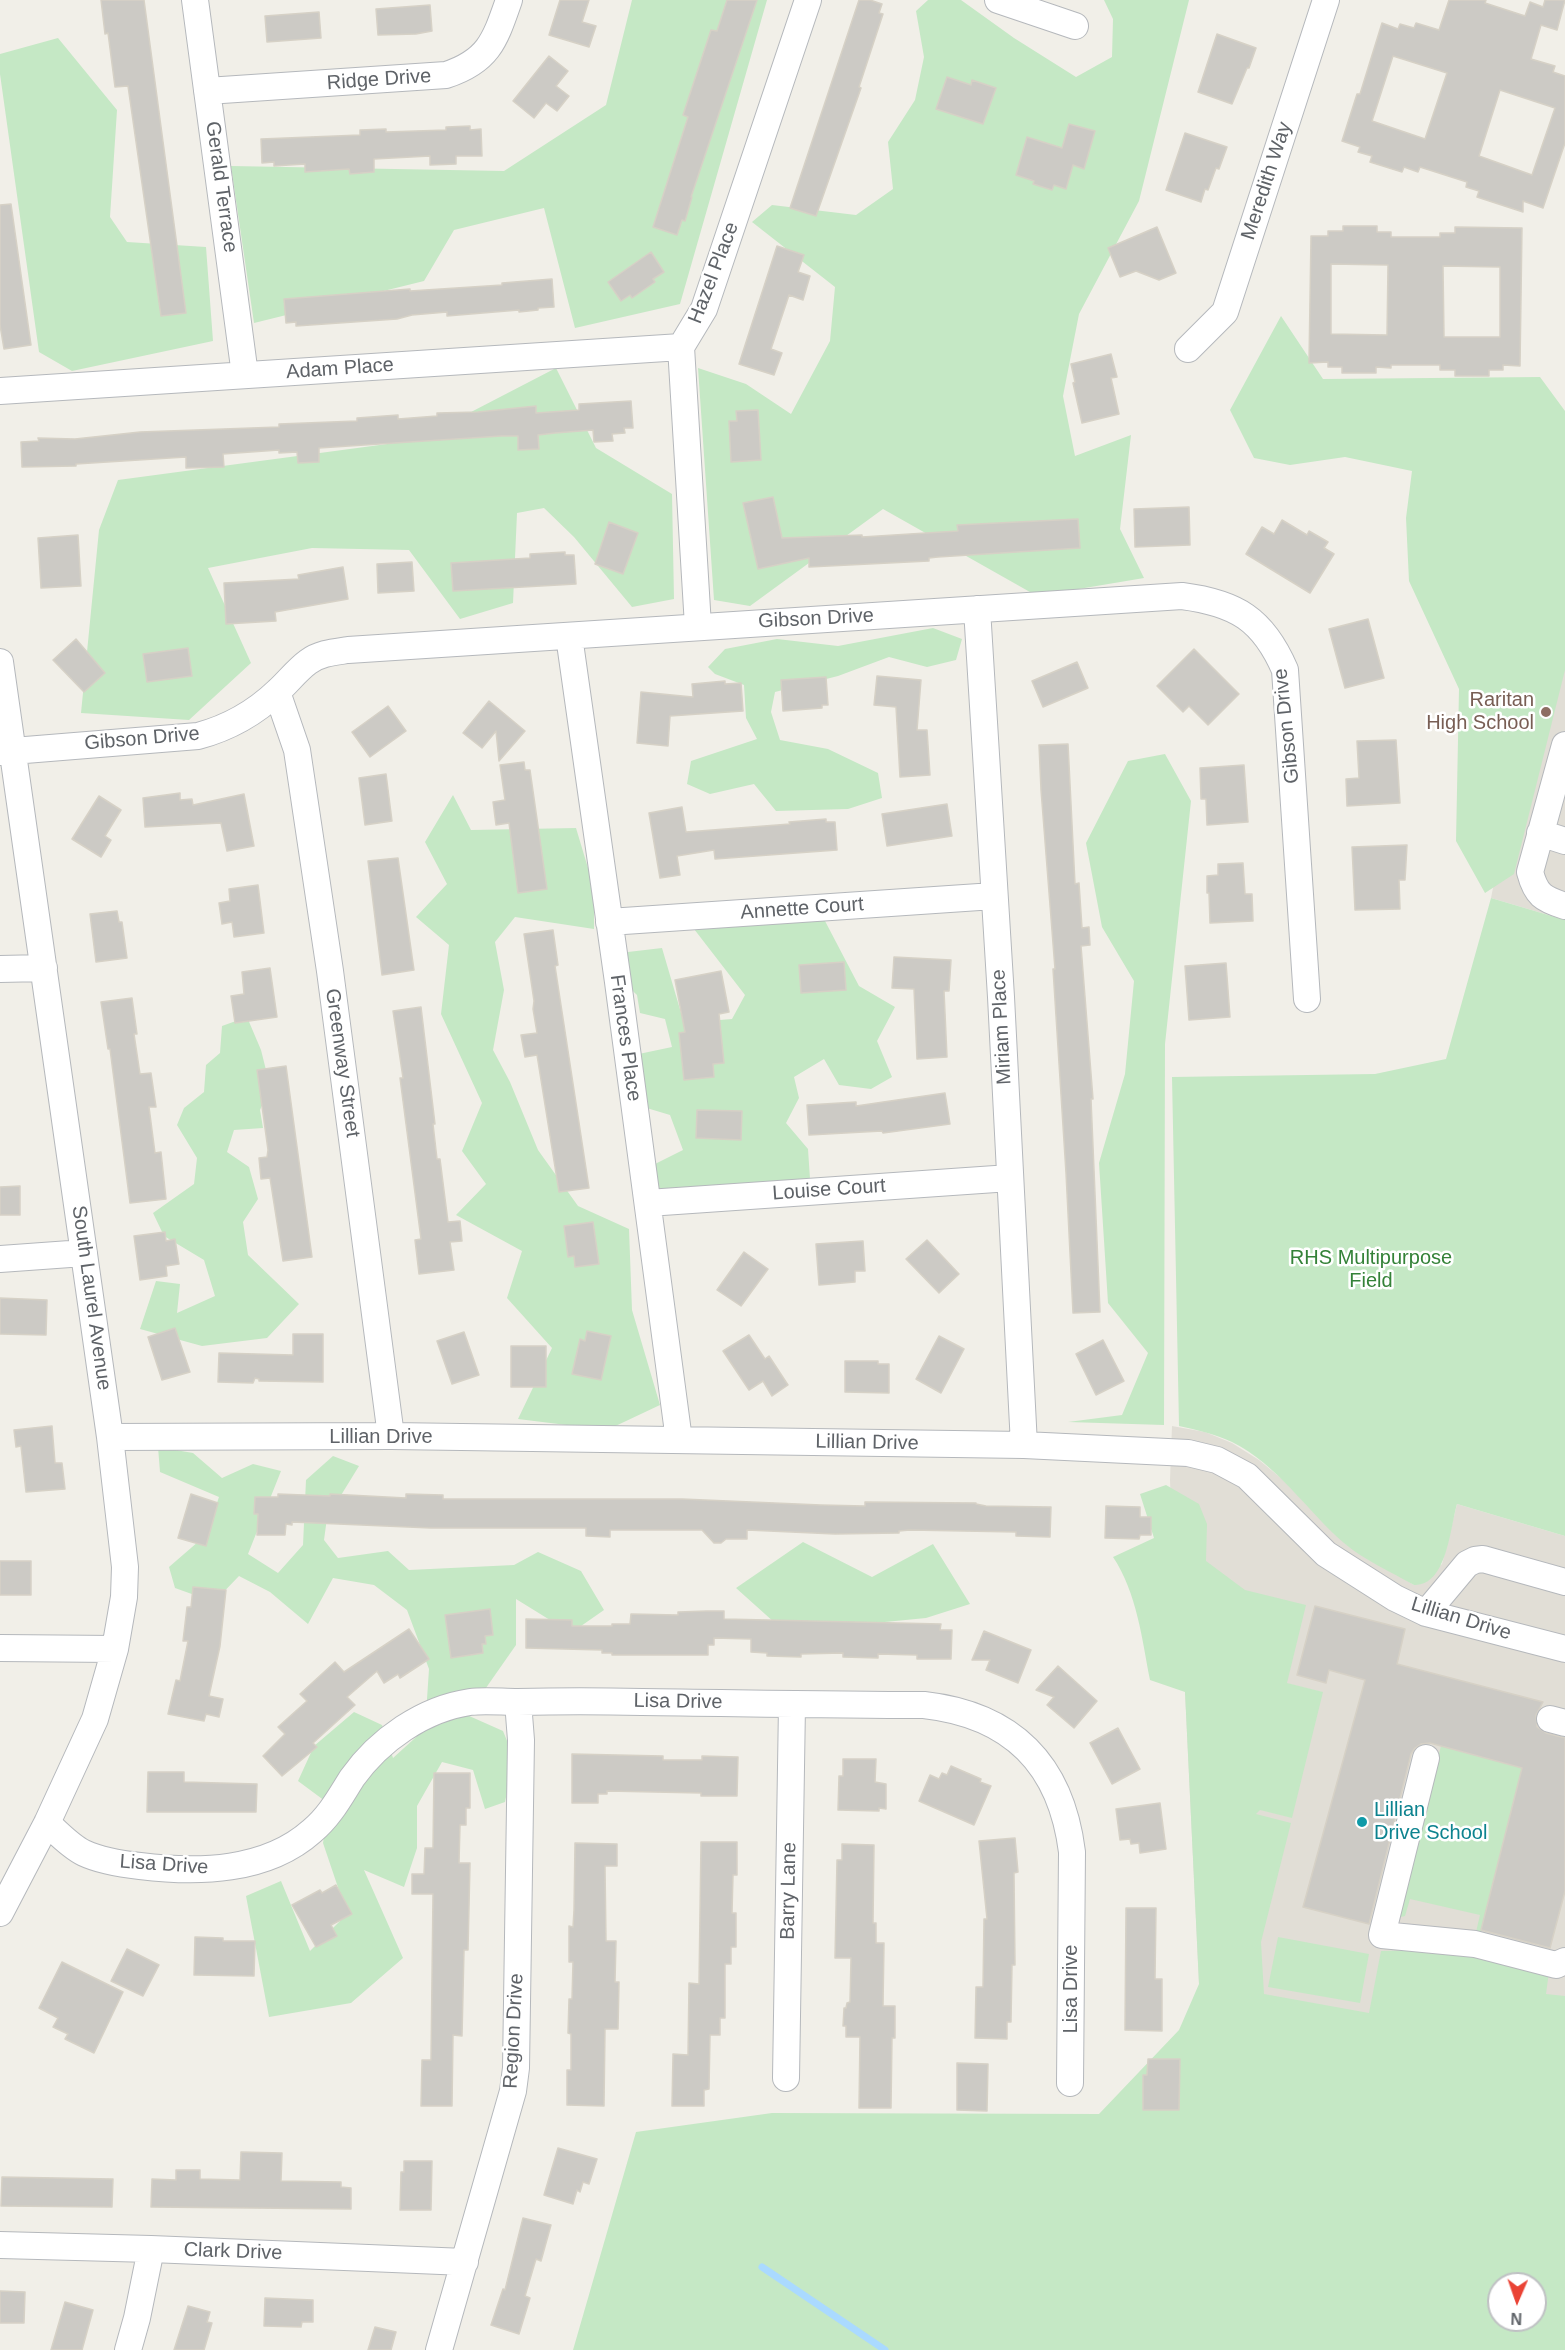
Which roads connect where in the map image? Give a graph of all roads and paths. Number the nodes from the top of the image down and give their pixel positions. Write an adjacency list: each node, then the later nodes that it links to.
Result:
1 (195, 0): 7 (street, Gerald Terrace)
2 (509, 0): 7 (street, Ridge Drive)
3 (808, 0): 8 (street, Hazel Place)
4 (998, 0): 6 (street)
5 (1326, 0): 9 (street, Meredith Way)
6 (1075, 27)
7 (207, 92): 10 (street, Gerald Terrace)
8 (681, 347): 10 (street, Adam Place); 13 (street, Hazel Place)
9 (1188, 350)
10 (245, 375): 11 (street, Adam Place)
11 (0, 391)
12 (977, 609): 13 (street, Gibson Drive); 21 (street, Miriam Place); 26 (street, Gibson Drive)
13 (698, 626): 14 (street, Gibson Drive)
14 (569, 636): 16 (street, Gibson Drive); 23 (street, Frances Place)
15 (0, 662): 18 (street, South Laurel Avenue)
16 (277, 692): 18 (street, Gibson Drive); 31 (street, Greenway Street)
17 (1565, 746): 19 (street)
18 (6, 751): 24 (street, South Laurel Avenue)
19 (1540, 833): 20 (street); 22 (street)
20 (1565, 841)
21 (994, 896): 23 (street, Annette Court); 27 (street, Miriam Place)
22 (1565, 906)
23 (609, 922): 28 (street, Frances Place)
24 (44, 968): 25 (street); 29 (street, South Laurel Avenue)
25 (0, 969)
26 (1307, 999)
27 (1010, 1178): 28 (street, Louise Court); 34 (street, Miriam Place)
28 (648, 1203): 33 (street, Frances Place)
29 (84, 1252): 30 (street); 32 (street, South Laurel Avenue)
30 (0, 1259)
31 (391, 1436): 32 (street, Lillian Drive); 33 (street, Lillian Drive)
32 (110, 1437): 39 (street, South Laurel Avenue)
33 (679, 1440): 34 (street, Lillian Drive)
34 (1024, 1445): 36 (street, Lillian Drive)
35 (1565, 1582): 36 (street)
36 (1426, 1612): 38 (street, Lillian Drive)
37 (0, 1648): 39 (street)
38 (1565, 1649)
39 (115, 1650): 43 (street, South Laurel Avenue)
40 (518, 1702): 41 (street, Lisa Drive); 43 (street, Lisa Drive); 50 (street, Region Drive)
41 (792, 1704): 46 (street, Barry Lane); 47 (street, Lisa Drive)
42 (1426, 1758): 45 (street)
43 (47, 1823): 44 (street, South Laurel Avenue)
44 (0, 1913)
45 (1565, 1961)
46 (786, 2078)
47 (1070, 2083)
48 (0, 2245): 49 (street, Clark Drive)
49 (151, 2248): 50 (street, Clark Drive); 51 (street)
50 (465, 2262): 52 (street, Region Drive)
51 (128, 2350)
52 (440, 2350)

